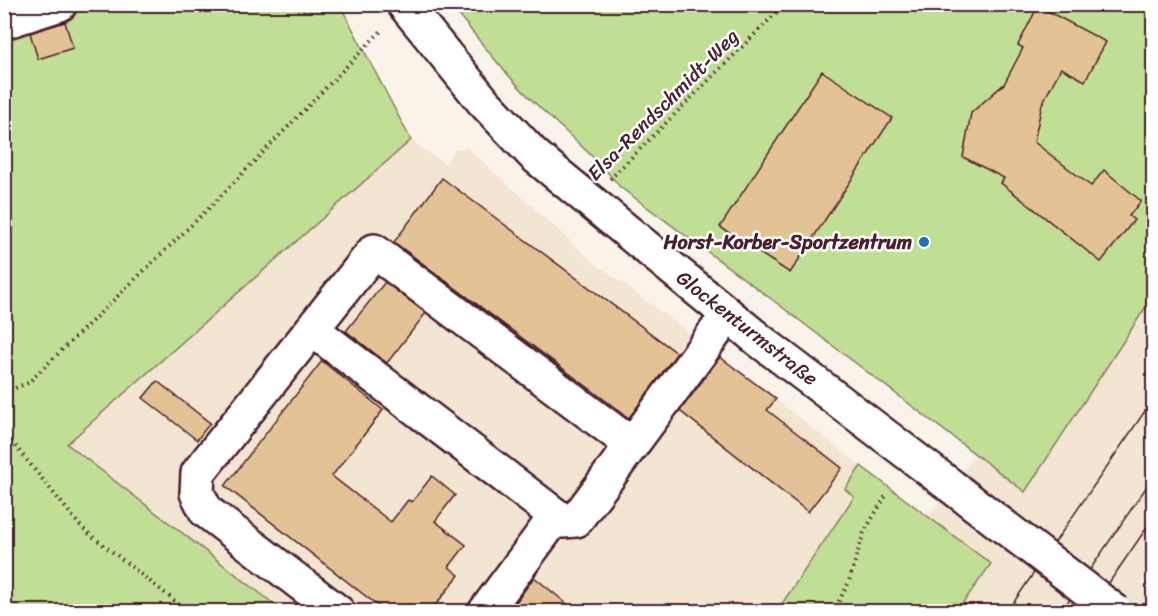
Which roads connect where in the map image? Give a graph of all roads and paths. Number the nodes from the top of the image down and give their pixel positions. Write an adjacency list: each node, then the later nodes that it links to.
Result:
1 (60, 4): 4 (street)
2 (784, 4): 5 (path, Elsa-Rendschmidt-Weg)
3 (393, 17): 5 (street, Glockenturmstraße); 8 (path)
4 (4, 22)
5 (588, 201): 6 (street, Glockenturmstraße)
6 (728, 315): 10 (street); 17 (street, Glockenturmstraße, bridge)
7 (313, 330): 10 (street); 12 (street); 14 (street)
8 (4, 392)
9 (4, 432): 13 (path)
10 (632, 444): 12 (street)
11 (887, 494): 16 (path)
12 (556, 516): 15 (street)
13 (189, 612)
14 (338, 612)
15 (485, 612)
16 (833, 612)
17 (1116, 612)

